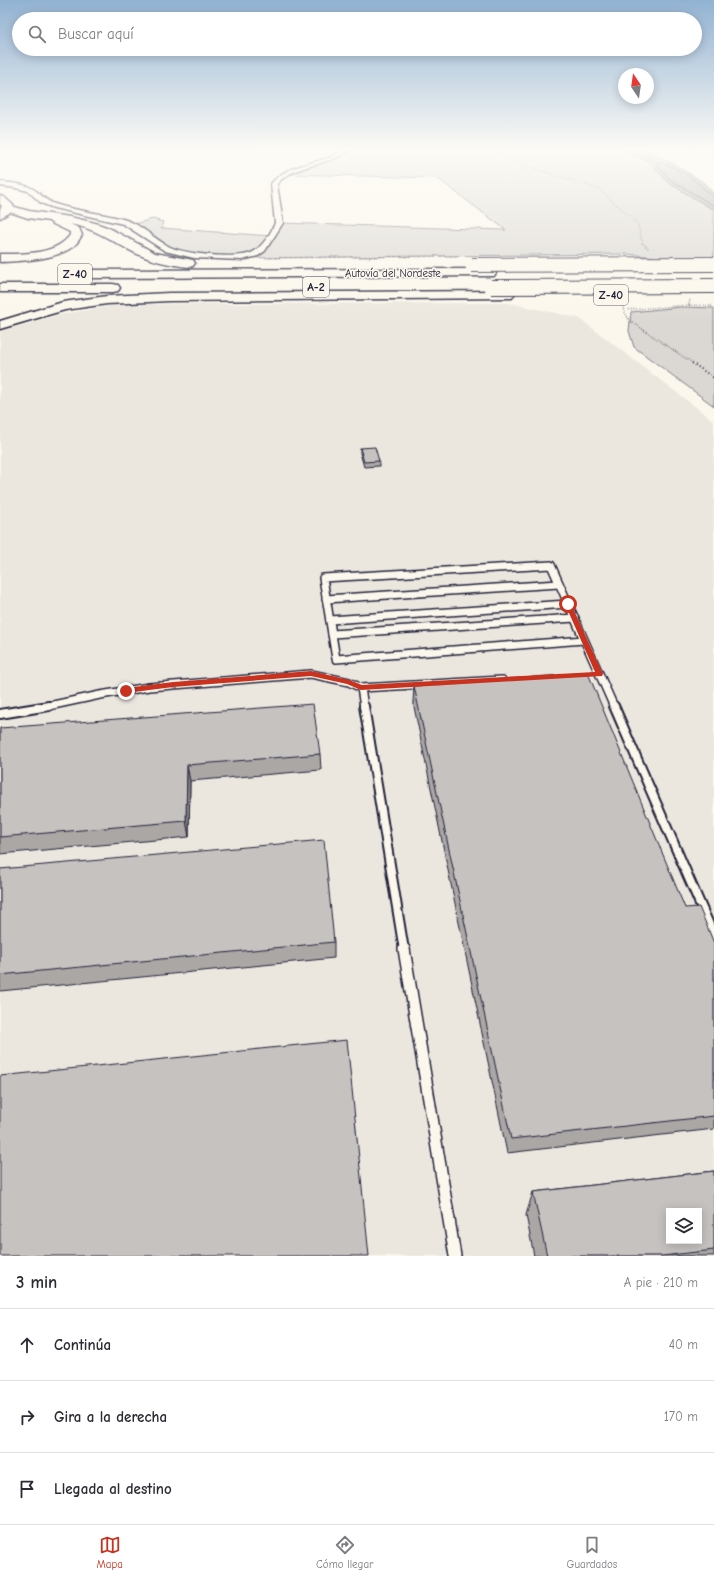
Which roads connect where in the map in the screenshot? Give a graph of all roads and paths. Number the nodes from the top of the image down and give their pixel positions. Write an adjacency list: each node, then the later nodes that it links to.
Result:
1 (3, 207): 9 (highway)
2 (55, 207): 7 (street)
3 (276, 207): 7 (street)
4 (619, 207): 6 (path)
5 (0, 218): 8 (highway)
6 (650, 250)
7 (249, 257): 9 (path)
8 (0, 258)
9 (468, 261): 10 (highway, bridge); 13 (highway)
10 (714, 264)
11 (714, 272): 13 (highway, Autovía del Nordeste / A-2)
12 (79, 274): 13 (highway, Autovía del Nordeste / Z-40)
13 (149, 274)
14 (714, 286): 16 (highway, Autovía del Nordeste / A-2, bridge)
15 (0, 288): 16 (highway, Autovía del Nordeste / Z-40)
16 (140, 288): 18 (highway, Z-40)
17 (714, 294): 18 (highway, Z-40)
18 (458, 296): 22 (highway)
19 (690, 300): 20 (path)
20 (689, 305): 21 (path); 23 (path)
21 (714, 306)
22 (0, 325)
23 (714, 378)
24 (559, 584): 25 (lane); 25 (lane); 26 (lane)
25 (326, 599): 28 (lane)
26 (568, 604): 27 (lane); 28 (lane)
27 (575, 618): 29 (lane); 30 (lane)
28 (330, 620): 29 (lane)
29 (332, 634): 30 (lane)
30 (584, 640): 34 (lane)
31 (512, 679): 32 (lane)
32 (361, 688): 33 (lane); 35 (lane)
33 (0, 714)
34 (714, 936)
35 (455, 1256)

